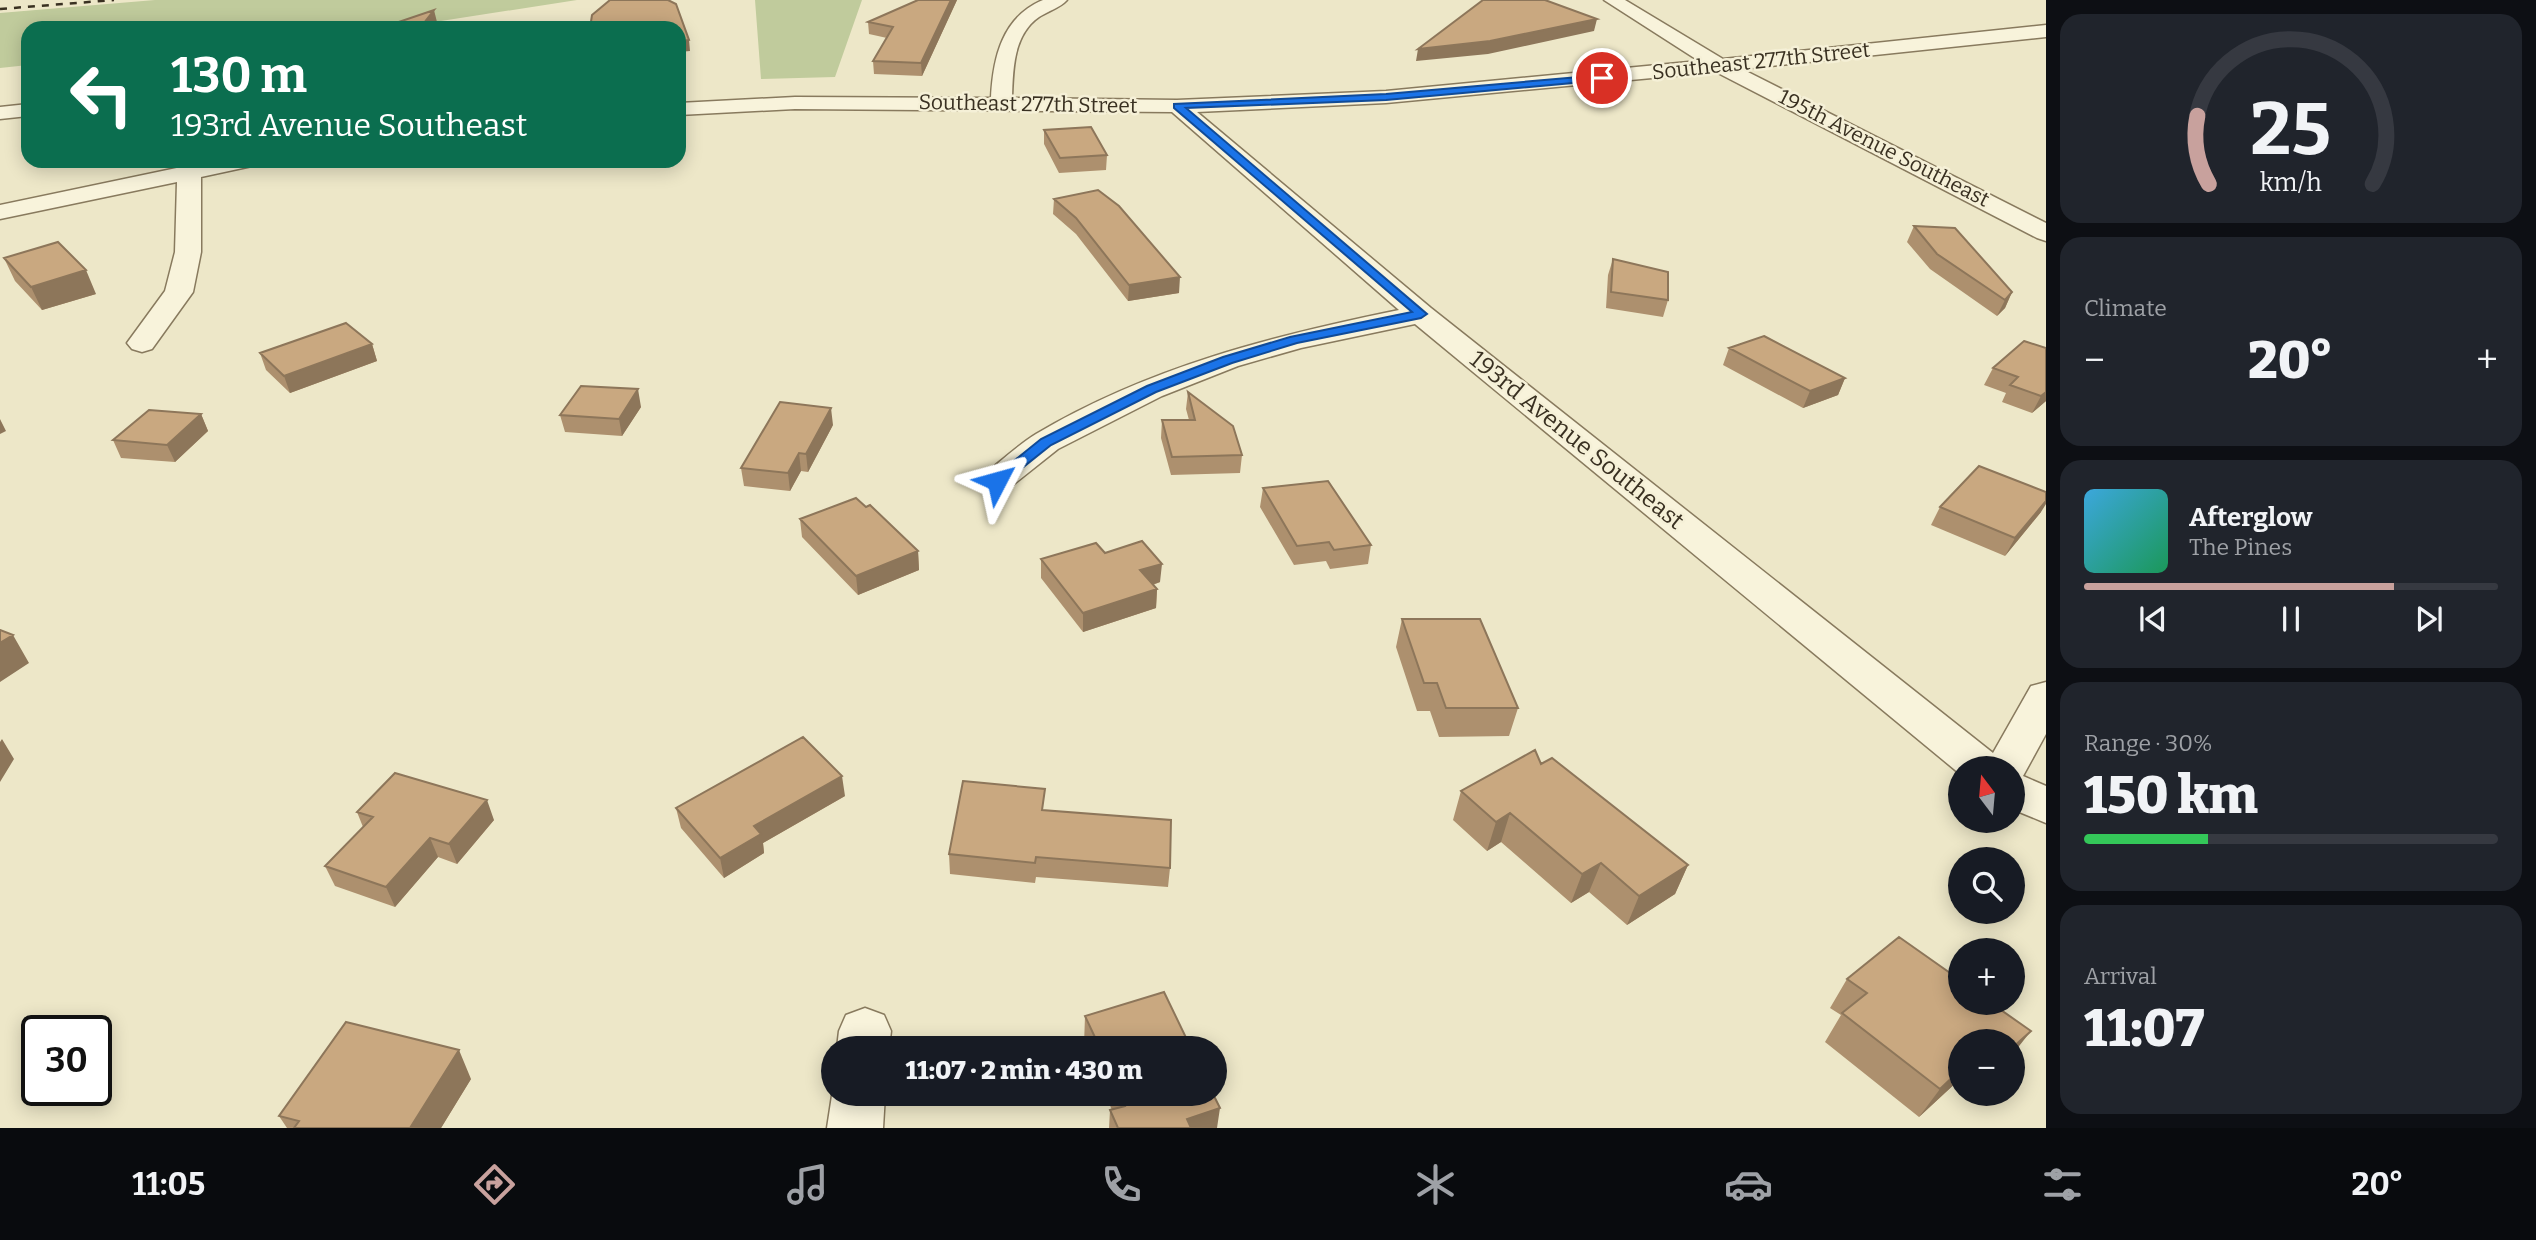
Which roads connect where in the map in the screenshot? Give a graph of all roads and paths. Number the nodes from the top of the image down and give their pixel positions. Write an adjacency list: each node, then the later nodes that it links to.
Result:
1 (1058, 0): 5 (street)
2 (1613, 0): 4 (street, 195th Avenue Southeast)
3 (2046, 31): 4 (street, Southeast 277th Street)
4 (1721, 66): 6 (street, Southeast 277th Street); 13 (street, 195th Avenue Southeast)
5 (1002, 103): 6 (street, Southeast 277th Street); 7 (street, Southeast 277th Street)
6 (1177, 106): 14 (street, 193rd Avenue Southeast)
7 (686, 109)
8 (21, 111): 9 (street)
9 (0, 113)
10 (210, 168): 11 (street)
11 (190, 172): 12 (street); 15 (street)
12 (0, 212)
13 (2046, 233)
14 (1421, 314): 16 (street); 18 (street, 193rd Avenue Southeast)
15 (142, 343)
16 (997, 481)
17 (2046, 696): 19 (street)
18 (1967, 756)
19 (2013, 756)
20 (2025, 796): 21 (street)
21 (2046, 806)
22 (857, 1106): 23 (street)
23 (855, 1128)

